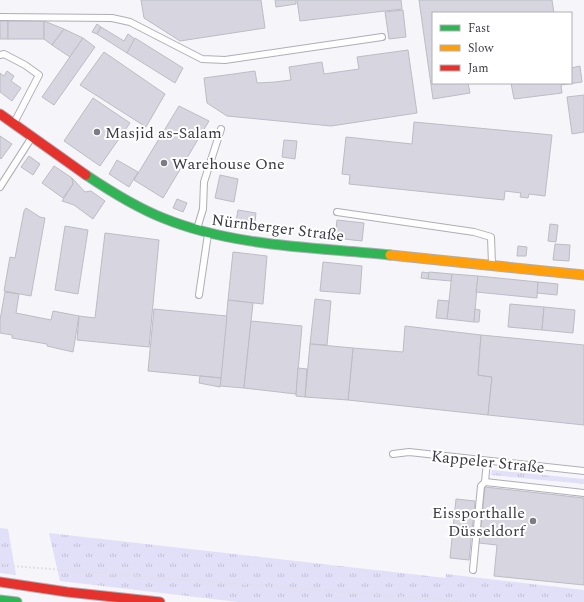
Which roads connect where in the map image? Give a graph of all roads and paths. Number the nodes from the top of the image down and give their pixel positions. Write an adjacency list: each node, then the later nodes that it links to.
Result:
1 (0, 17): 2 (lane)
2 (382, 37)
3 (0, 54): 5 (lane)
4 (0, 114): 5 (main road, Nürnberger Straße)
5 (14, 124): 7 (main road, Nürnberger Straße)
6 (221, 129): 10 (lane)
7 (33, 136): 8 (lane); 10 (main road, Nürnberger Straße)
8 (0, 187)
9 (337, 212): 12 (lane)
10 (197, 231): 11 (main road, Nürnberger Straße)
11 (208, 234): 12 (main road, Nürnberger Straße); 14 (lane)
12 (492, 266): 13 (main road, Nürnberger Straße)
13 (584, 275)
14 (199, 295)
15 (393, 454): 16 (lane, Kappeler Straße)
16 (487, 461): 17 (lane, Kappeler Straße); 18 (lane)
17 (584, 471)
18 (485, 482): 19 (lane); 21 (lane)
19 (584, 493)
20 (0, 563): 26 (path)
21 (473, 570)
22 (0, 582): 25 (main road)
23 (0, 600): 24 (main road)
24 (17, 602)
25 (160, 602)
26 (467, 602)

